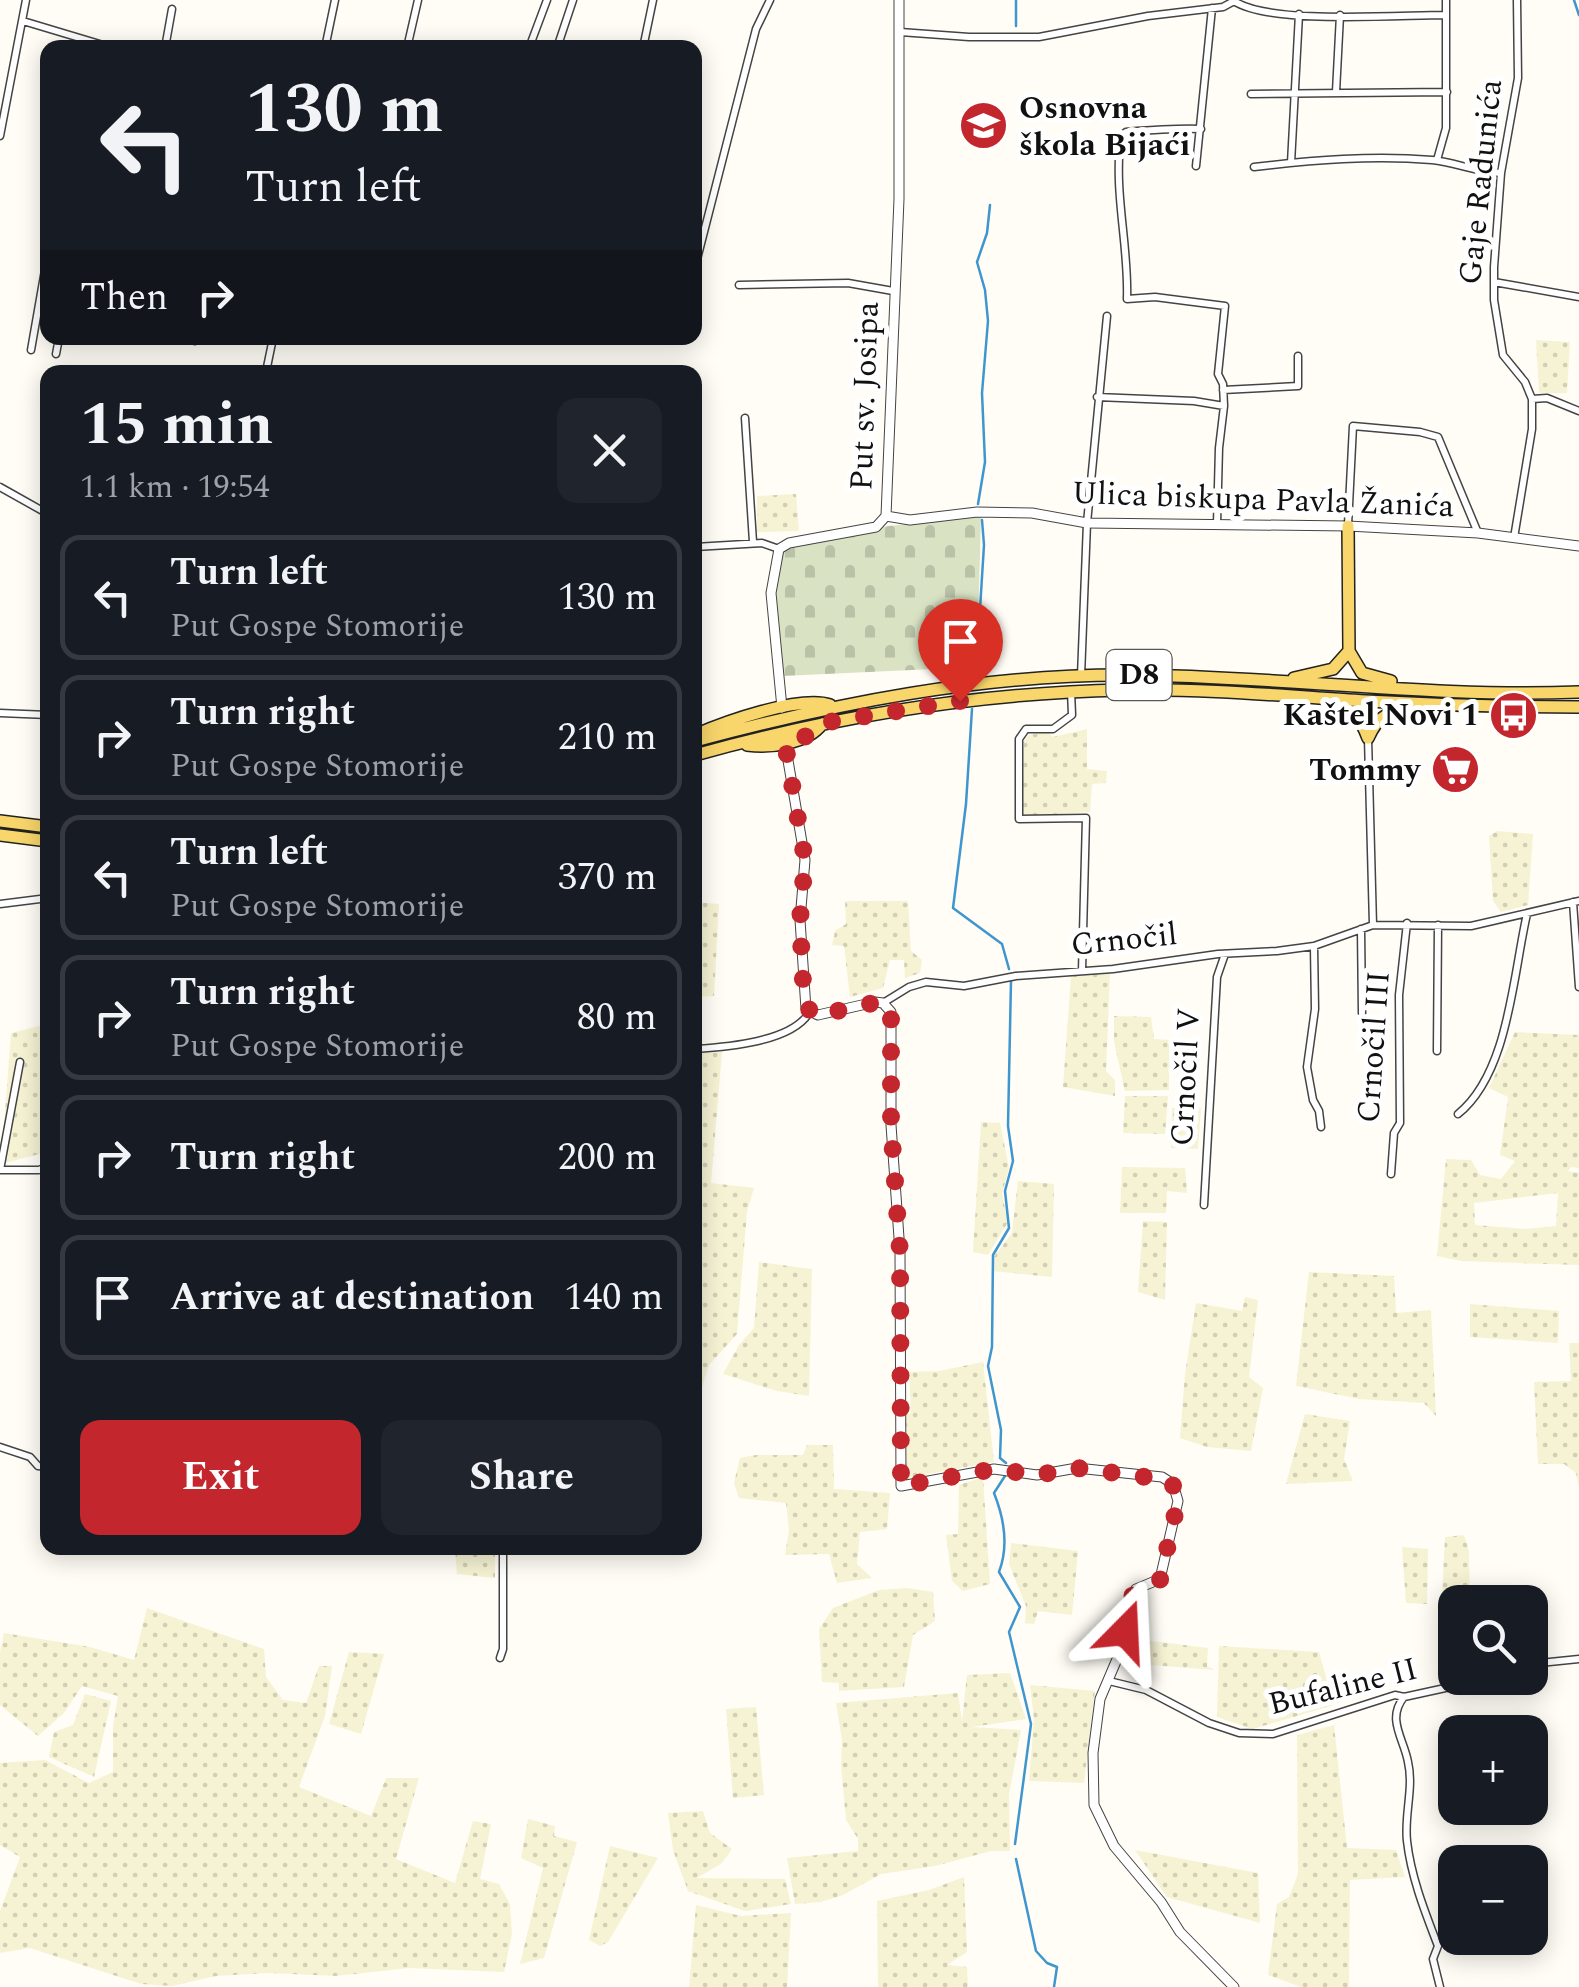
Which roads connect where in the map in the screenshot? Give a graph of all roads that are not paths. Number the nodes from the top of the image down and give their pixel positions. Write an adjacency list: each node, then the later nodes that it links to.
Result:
1 (26, 0): 17 (street)
2 (335, 0): 21 (street)
3 (418, 0): 22 (street)
4 (548, 0): 23 (street)
5 (573, 0): 24 (street)
6 (653, 0): 25 (street)
7 (770, 0): 37 (street)
8 (899, 0): 18 (street, Put sv. Josipa)
9 (1234, 0): 12 (street); 14 (street)
10 (1446, 0): 15 (street)
11 (1517, 0): 36 (street, Gaje Radunića)
12 (1212, 8): 18 (street); 30 (street)
13 (172, 9): 20 (street)
14 (1299, 14): 16 (street); 28 (street)
15 (1445, 15): 16 (street); 27 (street)
16 (1340, 16): 26 (street)
17 (23, 21): 19 (street); 31 (street)
18 (900, 32): 40 (street, Put sv. Josipa)
19 (76, 40)
20 (166, 40)
21 (328, 40)
22 (409, 40)
23 (532, 40)
24 (560, 40)
25 (645, 40)
26 (1336, 92): 27 (street); 28 (street)
27 (1447, 92): 32 (street)
28 (1294, 93): 29 (street); 33 (street)
29 (1250, 94)
30 (1201, 129): 34 (street); 48 (street)
31 (0, 136)
32 (1437, 160): 33 (street); 36 (street)
33 (1290, 163): 35 (street)
34 (1196, 166)
35 (1254, 167)
36 (1500, 173): 38 (street, Gaje Radunića)
37 (702, 240)
38 (1494, 282): 41 (street); 50 (street, Gaje Radunića)
39 (739, 286): 40 (street)
40 (893, 291): 56 (street, Put sv. Josipa)
41 (1579, 297)
42 (40, 299): 45 (street)
43 (1107, 316): 49 (street)
44 (58, 345): 46 (street)
45 (31, 350)
46 (56, 354)
47 (1298, 356): 48 (street)
48 (1223, 390): 51 (street)
49 (1097, 397): 51 (street); 57 (street)
50 (1532, 400): 52 (street); 61 (street)
51 (1224, 406): 58 (street)
52 (1579, 411)
53 (745, 418): 62 (street)
54 (0, 486): 55 (street)
55 (40, 509)
56 (886, 516): 57 (street, Ulica biskupa Pavla Žanića); 65 (street, Put sv. Josipa)
57 (1086, 523): 58 (street, Ulica biskupa Pavla Žanića); 67 (street)
58 (1217, 524): 59 (street, Ulica biskupa Pavla Žanića)
59 (1348, 526): 60 (street, Ulica biskupa Pavla Žanića); 60 (street); 66 (main road)
60 (1478, 533): 61 (street, Ulica biskupa Pavla Žanića)
61 (1514, 538): 64 (street, Ulica biskupa Pavla Žanića)
62 (753, 542): 63 (street); 65 (street)
63 (702, 546)
64 (1579, 546)
65 (779, 550): 76 (street)
66 (1349, 651): 68 (main road); 69 (main road)
67 (1081, 676): 68 (main road, D8); 74 (main road, D8)
68 (1288, 682): 69 (main road, D8)
69 (1424, 690): 71 (main road, D8)
70 (1071, 692): 72 (main road, D8); 79 (main road, D8); 100 (street)
71 (1579, 692)
72 (1305, 697): 73 (main road, D8); 82 (main road)
73 (1438, 705): 75 (main road, D8); 82 (main road)
74 (834, 706): 76 (main road); 81 (main road, D8)
75 (1579, 707)
76 (782, 708): 80 (main road)
77 (0, 712): 78 (street)
78 (40, 714)
79 (822, 723): 83 (main road, D8); 84 (main road)
80 (702, 736)
81 (702, 736)
82 (1368, 738): 96 (street)
83 (738, 743): 84 (main road); 85 (main road, D8)
84 (785, 743): 103 (street)
85 (702, 753)
86 (0, 821): 87 (main road)
87 (40, 826)
88 (0, 835): 89 (main road)
89 (40, 840)
90 (40, 899): 92 (street)
91 (1576, 902): 93 (street, Crnočil); 101 (street)
92 (0, 904)
93 (1527, 914): 95 (street, Crnočil); 108 (street)
94 (1407, 922): 95 (street, Crnočil); 96 (street, Crnočil); 112 (street, Crnočil III)
95 (1438, 924): 106 (street)
96 (1373, 925): 97 (street, Crnočil)
97 (1360, 930): 98 (street, Crnočil); 104 (street)
98 (1314, 946): 99 (street, Crnočil); 109 (street)
99 (1226, 954): 100 (street, Crnočil); 113 (street, Crnočil V)
100 (1082, 971): 102 (street, Crnočil)
101 (1579, 987)
102 (883, 1003): 103 (street); 120 (street)
103 (809, 1013): 105 (street)
104 (1362, 1013)
105 (702, 1048)
106 (1436, 1051)
107 (20, 1062): 110 (street)
108 (1458, 1114)
109 (1320, 1127)
110 (0, 1170): 111 (street)
111 (40, 1170)
112 (1391, 1174)
113 (1204, 1204)
114 (0, 1448): 115 (street)
115 (40, 1466)
116 (503, 1555): 117 (street)
117 (500, 1658)
118 (1579, 1659): 119 (street)
119 (1548, 1662)
120 (1109, 1681): 122 (street, Bufaline II); 123 (street)
121 (1438, 1689): 122 (street, Bufaline II)
122 (1404, 1696): 124 (street)
123 (1234, 1987)
124 (1440, 1987)

